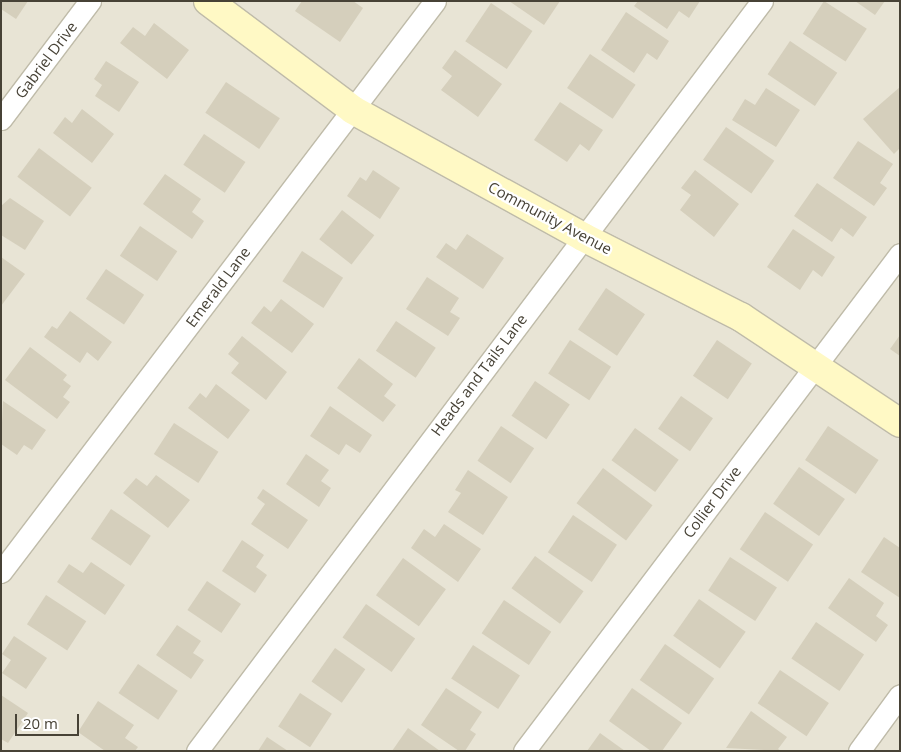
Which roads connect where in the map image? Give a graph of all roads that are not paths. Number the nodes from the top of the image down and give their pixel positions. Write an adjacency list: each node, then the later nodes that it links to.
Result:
1 (90, 1): 6 (street, Gabriel Drive)
2 (208, 1): 5 (street, Community Avenue)
3 (434, 1): 5 (street, Emerald Lane)
4 (762, 1): 7 (street, Heads and Tails Lane)
5 (353, 110): 7 (street, Community Avenue); 11 (street, Emerald Lane)
6 (1, 119)
7 (583, 236): 9 (street, Community Avenue); 13 (street, Heads and Tails Lane)
8 (900, 254): 9 (street, Collier Drive)
9 (814, 366): 10 (street, Community Avenue); 14 (street, Collier Drive)
10 (900, 423)
11 (1, 572)
12 (900, 695): 15 (street)
13 (197, 751)
14 (524, 751)
15 (859, 751)

